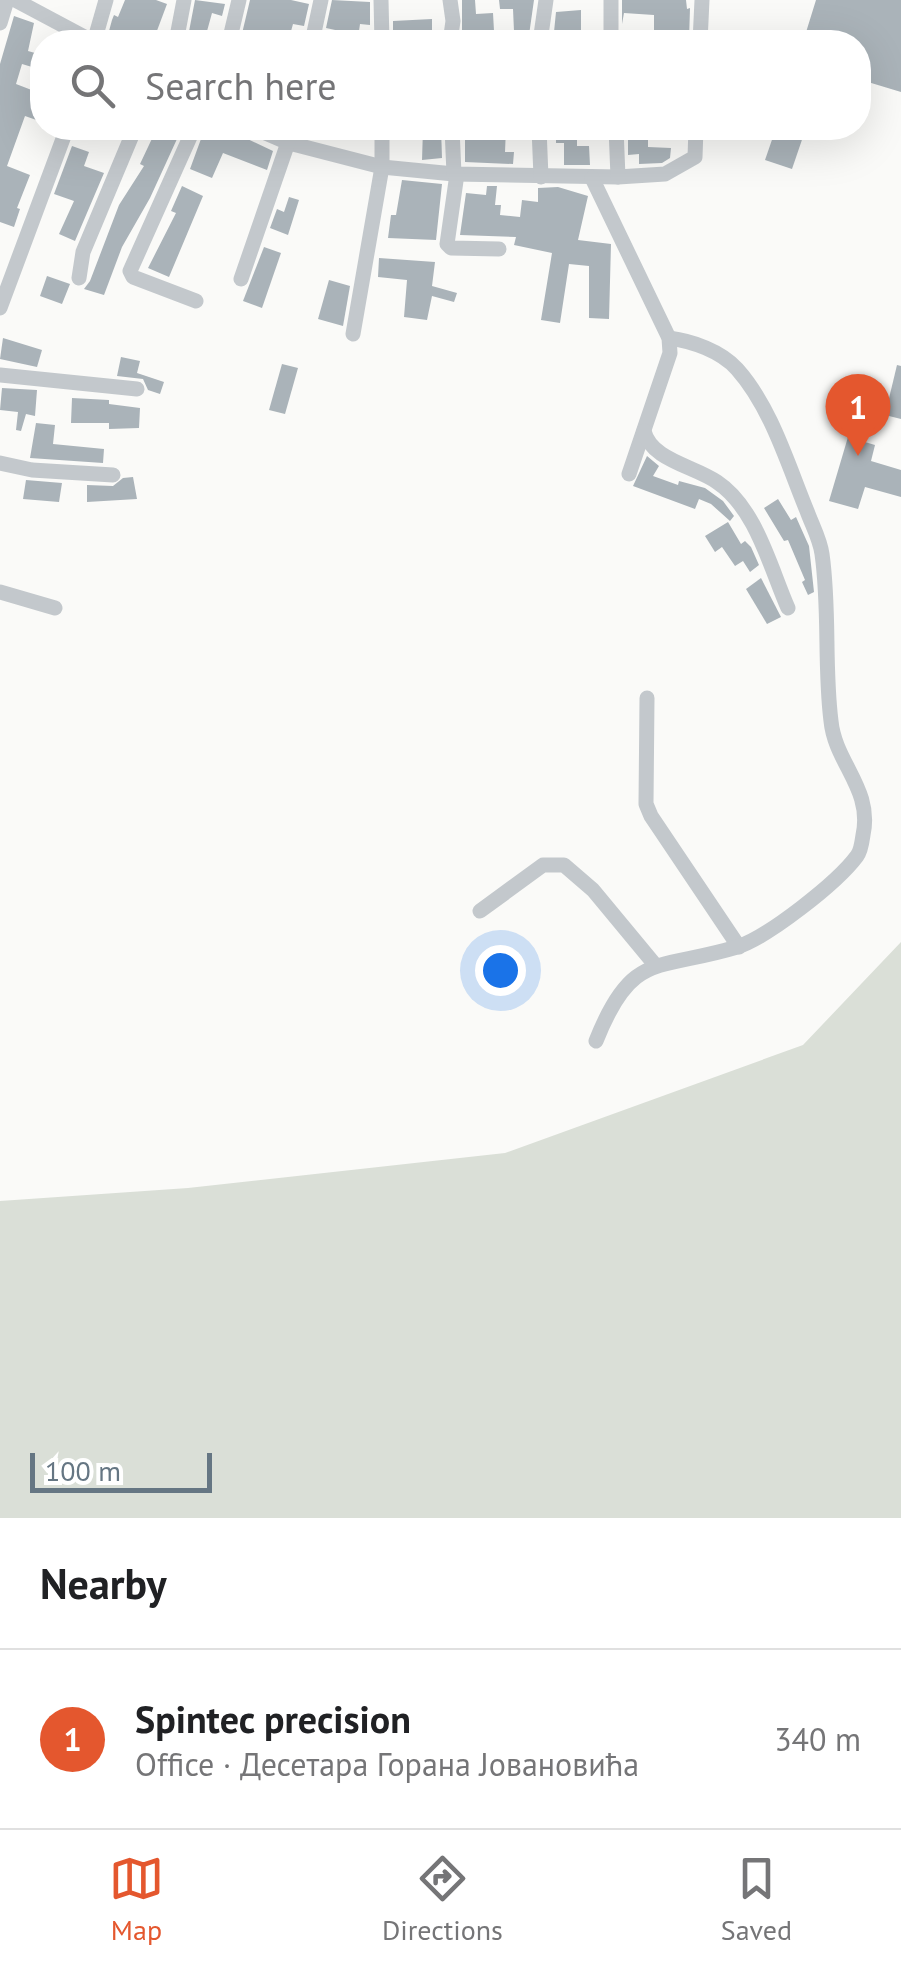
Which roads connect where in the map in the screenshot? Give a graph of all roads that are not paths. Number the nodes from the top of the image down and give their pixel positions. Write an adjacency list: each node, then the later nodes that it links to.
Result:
1 (7, 0): 12 (street)
2 (14, 0): 13 (street)
3 (106, 0): 14 (street)
4 (184, 0): 15 (street)
5 (239, 0): 16 (street)
6 (322, 0): 17 (street)
7 (382, 0): 18 (street)
8 (450, 0): 19 (street)
9 (546, 0): 20 (street)
10 (611, 0): 21 (street)
11 (702, 0): 22 (street)
12 (0, 22)
13 (71, 30)
14 (97, 30)
15 (178, 30)
16 (232, 30)
17 (315, 30)
18 (382, 30)
19 (452, 30)
20 (542, 30)
21 (611, 30)
22 (701, 30)
23 (63, 140): 42 (street)
24 (130, 140): 39 (street)
25 (189, 140): 41 (street)
26 (289, 140): 40 (street)
27 (306, 140): 33 (street)
28 (382, 140): 33 (street)
29 (453, 140): 34 (street)
30 (539, 140): 35 (street)
31 (616, 140): 37 (street)
32 (695, 140): 37 (street)
33 (382, 166): 34 (street); 43 (street)
34 (456, 174): 35 (street); 38 (street)
35 (541, 177): 36 (street)
36 (592, 178): 37 (street); 44 (street)
37 (618, 178)
38 (499, 250)
39 (79, 278)
40 (241, 279)
41 (196, 300)
42 (0, 308)
43 (354, 334)
44 (670, 338): 47 (street); 56 (street)
45 (0, 376): 46 (street)
46 (137, 389)
47 (644, 431): 49 (street); 53 (street)
48 (0, 463): 50 (street)
49 (629, 474)
50 (113, 476)
51 (0, 592): 52 (street)
52 (56, 608)
53 (788, 608)
54 (647, 698): 56 (street)
55 (480, 912): 57 (street)
56 (739, 946): 57 (street)
57 (656, 966): 58 (street)
58 (596, 1040)

